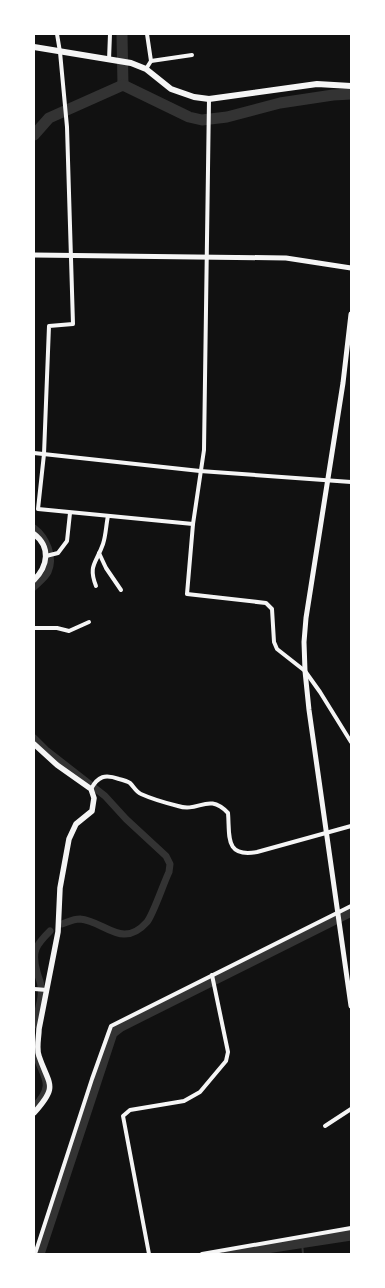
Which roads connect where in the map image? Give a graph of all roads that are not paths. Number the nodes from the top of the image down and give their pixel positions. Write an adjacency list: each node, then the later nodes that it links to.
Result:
1 (57, 34): 5 (street)
2 (110, 34): 7 (street)
3 (147, 34): 8 (street)
4 (34, 47): 5 (main road)
5 (60, 52): 7 (main road); 13 (street)
6 (192, 55): 8 (street)
7 (110, 60): 9 (main road)
8 (151, 61): 9 (street)
9 (146, 69): 11 (main road)
10 (351, 86): 11 (main road)
11 (209, 99): 14 (street)
12 (34, 255): 13 (street)
13 (71, 256): 14 (street); 18 (street)
14 (207, 258): 15 (street); 19 (street)
15 (351, 268)
16 (351, 314): 21 (street)
17 (34, 453): 18 (street)
18 (44, 454): 19 (street); 22 (street)
19 (200, 471): 21 (street); 24 (street)
20 (351, 482): 21 (street)
21 (327, 484): 33 (street)
22 (70, 513): 23 (street); 27 (street)
23 (108, 516): 24 (street); 26 (street)
24 (194, 524): 33 (street)
25 (34, 534): 27 (main road)
26 (99, 553): 29 (street); 30 (street)
27 (49, 556): 28 (main road)
28 (34, 580)
29 (96, 586)
30 (121, 590)
31 (89, 622): 32 (street)
32 (34, 628)
33 (305, 671): 35 (street); 40 (street)
34 (351, 733): 35 (street)
35 (348, 736): 36 (street)
36 (351, 742)
37 (34, 744): 38 (main road)
38 (91, 789): 40 (street); 46 (main road)
39 (351, 826): 40 (street)
40 (327, 832): 42 (street)
41 (351, 906): 42 (street)
42 (339, 914): 43 (street); 44 (street)
43 (212, 975): 53 (street); 54 (street)
44 (349, 977): 47 (street)
45 (36, 989): 46 (street)
46 (46, 990): 49 (main road)
47 (351, 1006)
48 (351, 1109): 50 (street)
49 (34, 1113)
50 (326, 1126)
51 (351, 1228): 52 (street)
52 (225, 1252): 55 (street)
53 (35, 1254)
54 (149, 1254)
55 (202, 1254)

